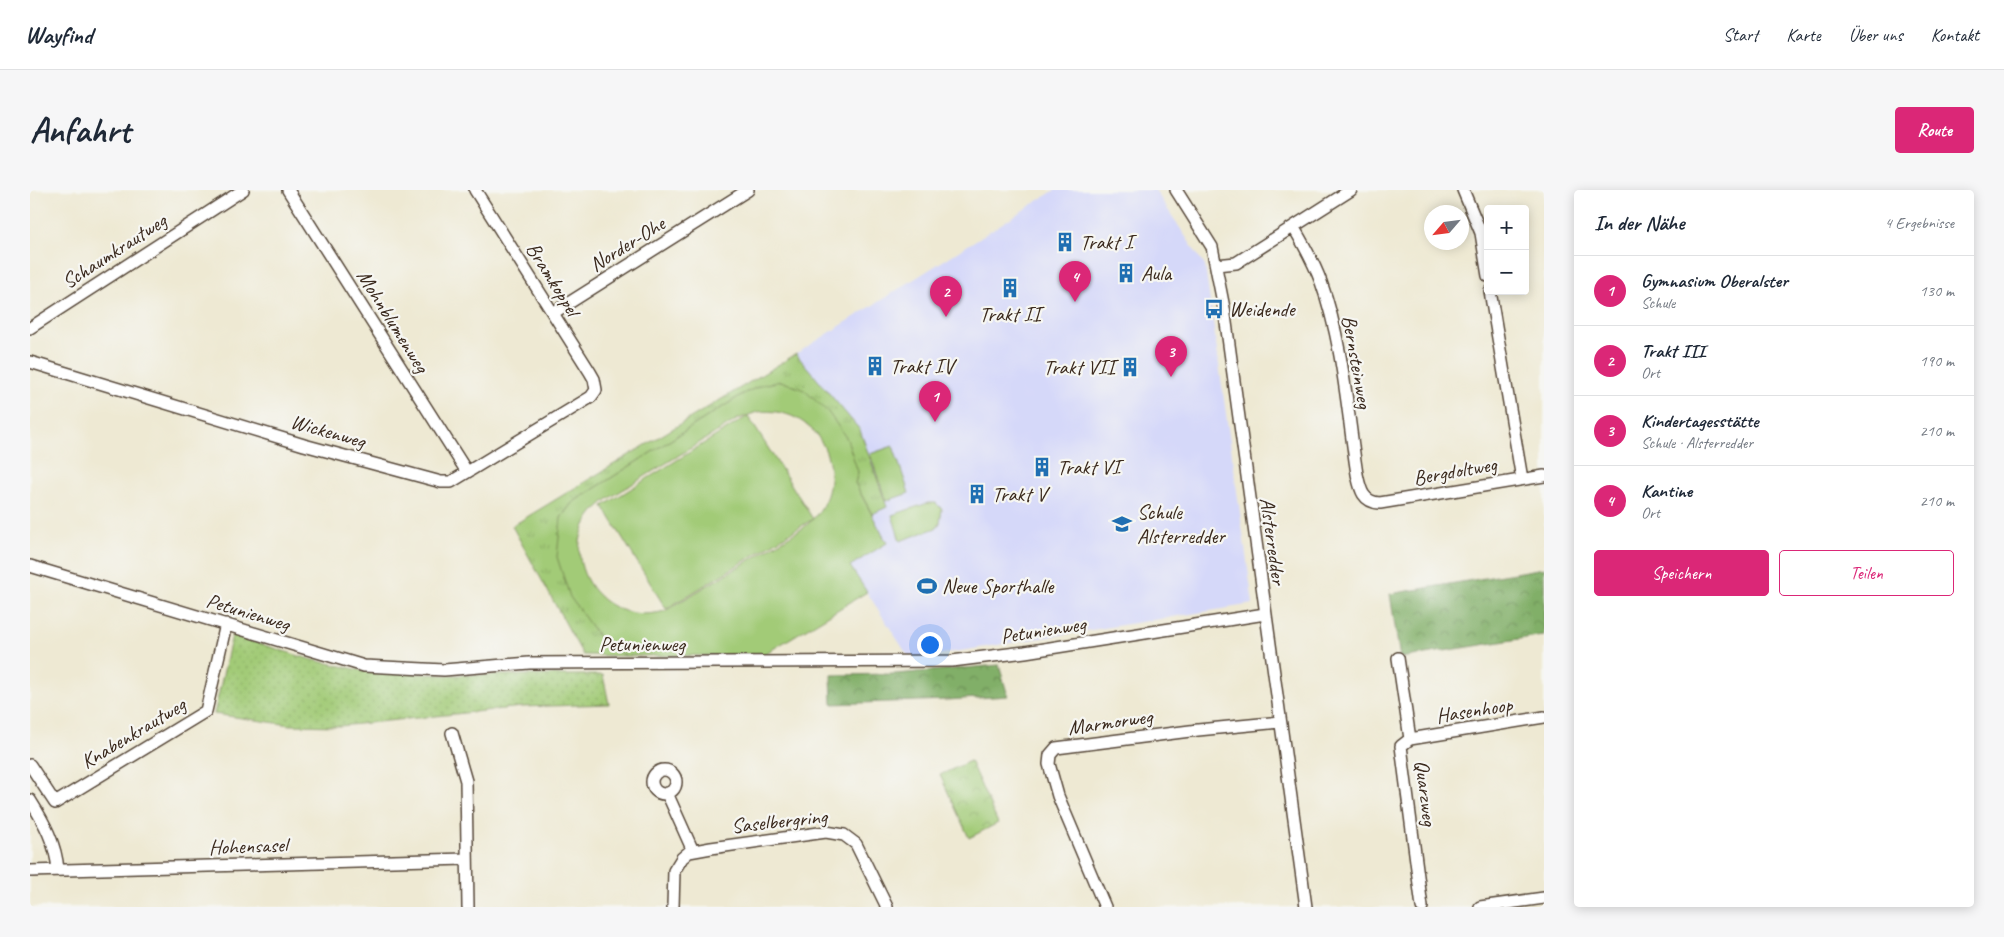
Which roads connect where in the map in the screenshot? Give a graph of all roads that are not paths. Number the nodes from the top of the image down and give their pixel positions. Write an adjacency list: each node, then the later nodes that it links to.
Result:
1 (243, 190): 13 (street, Schaumkrautweg)
2 (288, 190): 16 (street, Mohnblumenweg)
3 (475, 190): 12 (street, Bramkoppel)
4 (748, 190): 12 (street, Norder-Ohe)
5 (1176, 190): 10 (street, Alsterredder)
6 (1351, 190): 8 (street)
7 (1463, 190): 9 (street)
8 (1294, 228): 10 (street); 19 (street, Bernsteinweg)
9 (1484, 254)
10 (1216, 265): 21 (street, Alsterredder)
11 (1491, 295): 18 (street)
12 (553, 313): 15 (street, Bramkoppel)
13 (30, 328)
14 (30, 362): 16 (street, Wickenweg)
15 (596, 390): 16 (street, Wickenweg)
16 (467, 472)
17 (1544, 476): 18 (street, Bergdoltweg)
18 (1522, 479): 19 (street, Bergdoltweg)
19 (1373, 503)
20 (30, 566): 22 (street, Petunienweg)
21 (1265, 614): 22 (street, Petunienweg); 25 (street, Alsterredder)
22 (226, 624): 28 (street, Knabenkrautweg)
23 (1398, 658): 27 (street, Quarzweg)
24 (1544, 717): 27 (street, Hasenhoop)
25 (1280, 722): 39 (street, Marmorweg); 40 (street, Alsterredder)
26 (452, 733): 32 (street)
27 (1410, 739): 41 (street, Quarzweg)
28 (30, 765)
29 (668, 793): 31 (street)
30 (30, 800): 33 (street)
31 (693, 851): 37 (street); 38 (street, Saselbergring)
32 (466, 859): 33 (street, Hohensasel); 36 (street)
33 (58, 870): 34 (street, Hohensasel)
34 (30, 871)
35 (1544, 898): 42 (street)
36 (468, 907)
37 (673, 907)
38 (887, 907)
39 (1105, 907)
40 (1306, 907)
41 (1422, 907)
42 (1480, 907)

